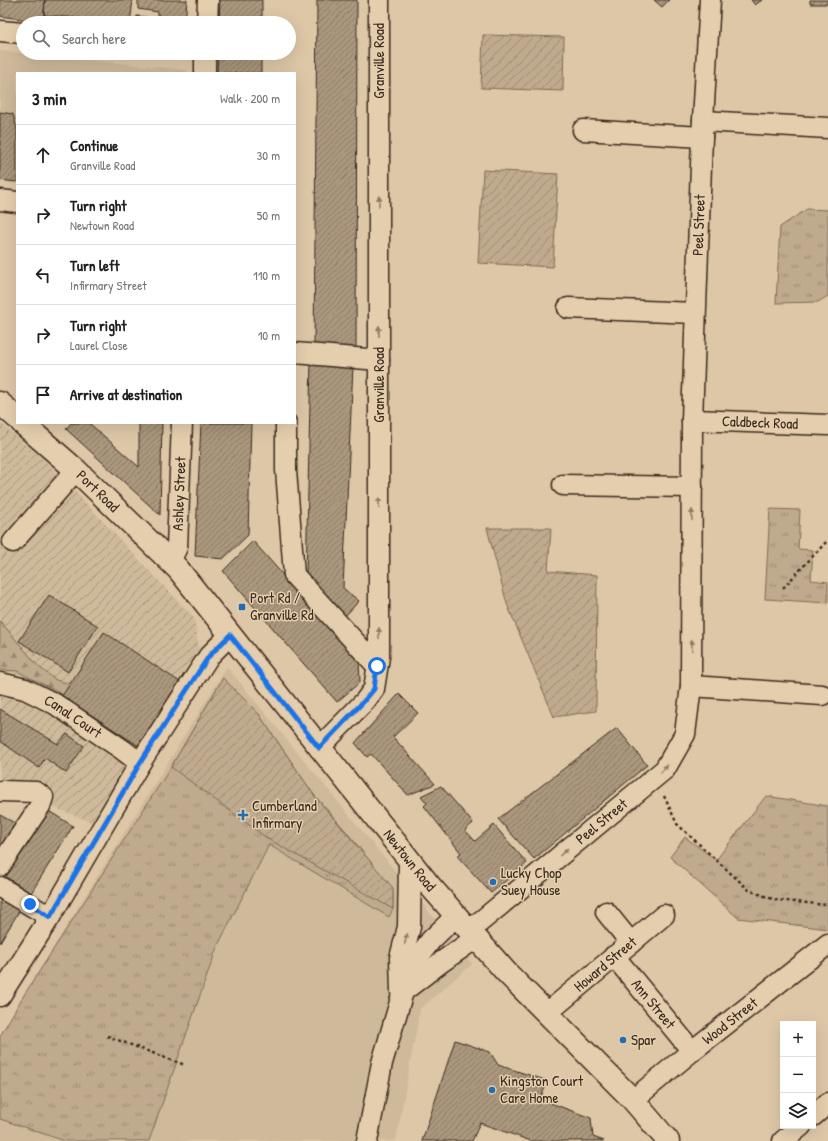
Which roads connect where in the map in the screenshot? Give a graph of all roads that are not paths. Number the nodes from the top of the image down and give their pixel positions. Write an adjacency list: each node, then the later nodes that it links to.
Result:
1 (208, 0): 4 (street)
2 (379, 0): 17 (street, Granville Road, one-way to 2)
3 (710, 0): 10 (street, Peel Street)
4 (207, 16)
5 (0, 30): 6 (street)
6 (16, 32)
7 (206, 60): 8 (street)
8 (205, 72)
9 (828, 128): 10 (street)
10 (703, 129): 11 (street); 15 (street, Peel Street)
11 (583, 130)
12 (0, 200): 13 (street)
13 (16, 202)
14 (568, 308): 15 (street)
15 (696, 313): 18 (street, Peel Street)
16 (296, 353): 17 (street)
17 (379, 360): 29 (street, Granville Road, one-way to 17)
18 (692, 420): 22 (street, Caldbeck Road); 25 (street, Peel Street)
19 (23, 424): 23 (main road, Port Road)
20 (182, 424): 27 (street, Ashley Street)
21 (286, 424): 29 (street)
22 (828, 425)
23 (76, 470): 26 (street); 27 (main road, Port Road)
24 (564, 484): 25 (street)
25 (692, 487): 31 (street, Peel Street, one-way to 25)
26 (13, 542)
27 (170, 562): 28 (main road, Newtown Road)
28 (230, 635): 33 (main road, Newtown Road); 34 (street)
29 (377, 666): 33 (street, Granville Road)
30 (0, 682): 34 (street, Canal Court)
31 (691, 686): 32 (street); 42 (street, Peel Street, one-way to 31)
32 (822, 695)
33 (319, 748): 36 (main road, Newtown Road)
34 (140, 763): 41 (street)
35 (1, 791): 37 (street)
36 (410, 862): 42 (main road, Newtown Road); 46 (main road, one-way to 36)
37 (0, 866)
38 (0, 887): 41 (street)
39 (606, 912): 43 (street)
40 (664, 915): 43 (street, Howard Street)
41 (50, 917): 47 (street)
42 (467, 928): 46 (street); 46 (street); 48 (main road, Newtown Road)
43 (631, 943): 45 (street, Howard Street)
44 (828, 944): 49 (street, Wood Street)
45 (614, 956): 48 (street, Howard Street); 49 (street, Ann Street)
46 (402, 992): 54 (street)
47 (0, 996)
48 (547, 1013): 50 (main road, Newtown Road)
49 (692, 1051): 50 (street, Wood Street)
50 (633, 1100): 55 (main road, Newtown Road)
51 (828, 1103): 52 (street)
52 (816, 1113)
53 (798, 1129): 56 (street)
54 (367, 1141)
55 (668, 1141)
56 (784, 1141)

